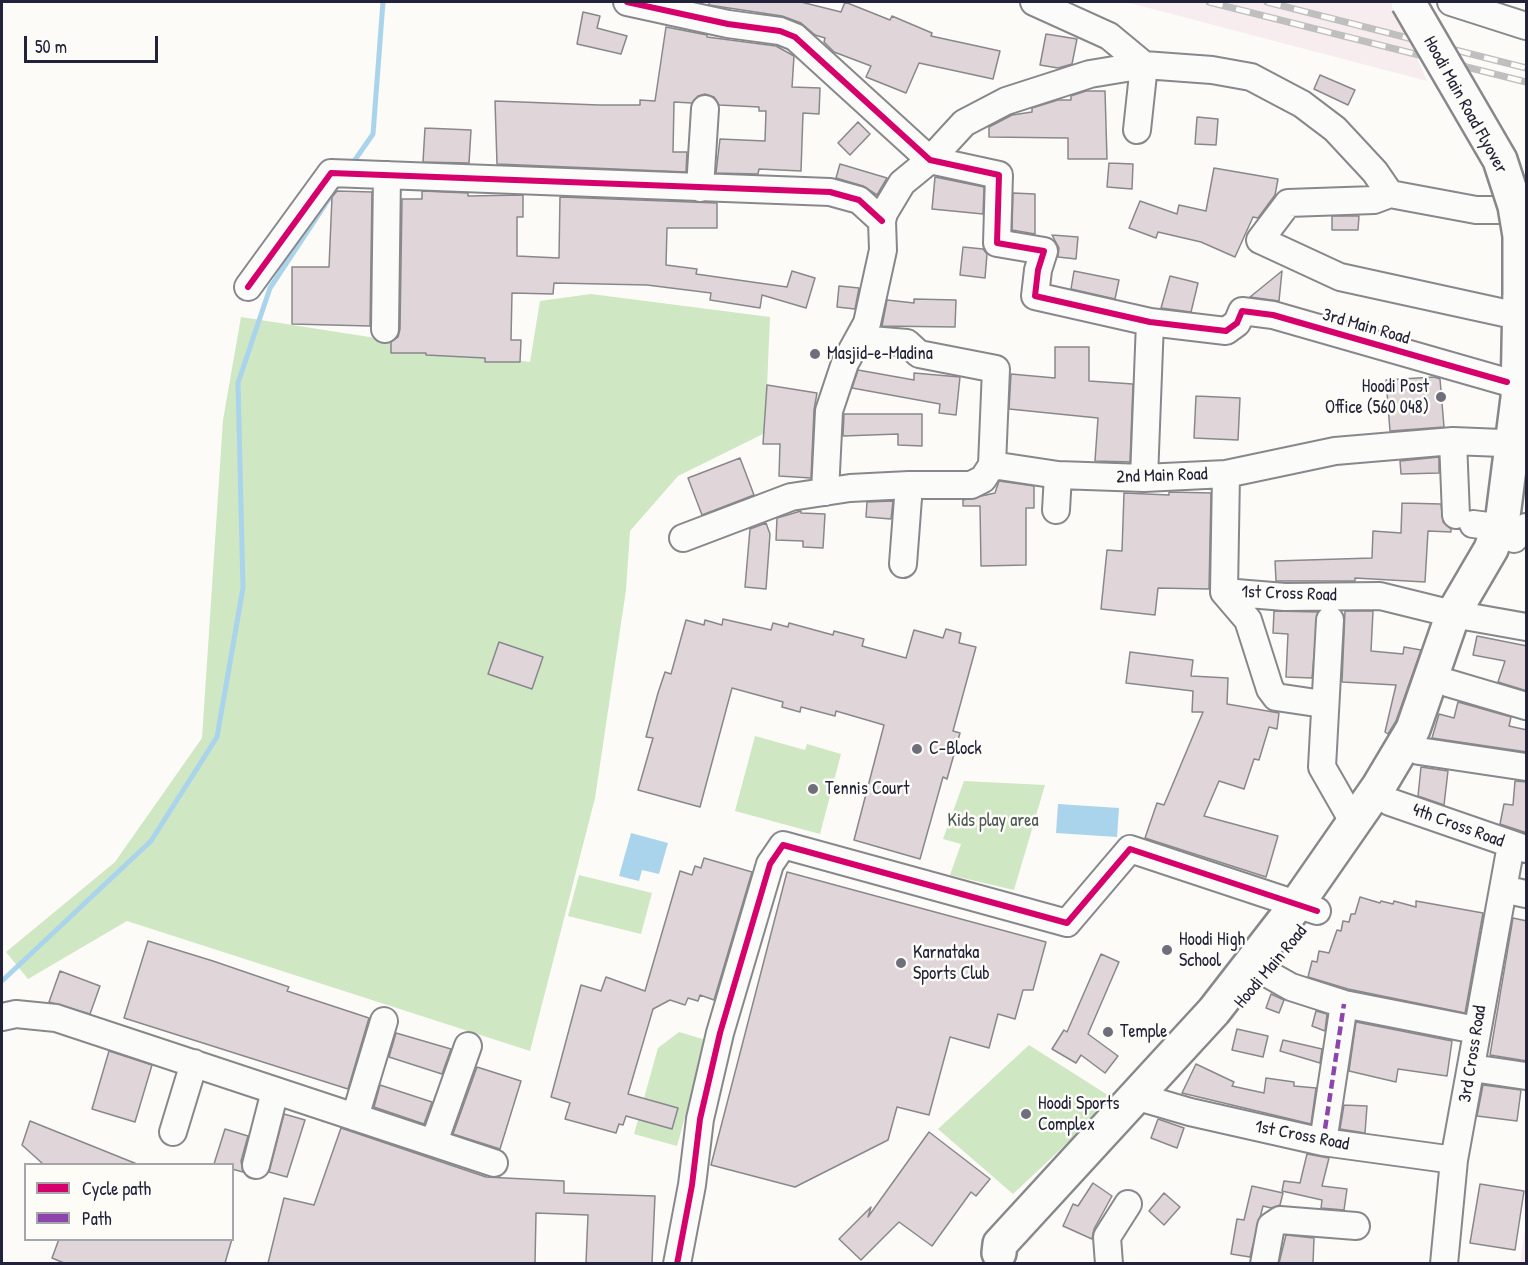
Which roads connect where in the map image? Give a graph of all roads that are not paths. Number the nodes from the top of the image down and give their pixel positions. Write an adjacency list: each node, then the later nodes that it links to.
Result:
1 (627, 2): 10 (street)
2 (1034, 2): 7 (street)
3 (1408, 2): 34 (main road, Hoodi Main Road Flyover, bridge)
4 (1423, 2): 12 (main road, Hoodi Main Road Flyover)
5 (1451, 2): 6 (street)
6 (1527, 26)
7 (1144, 65): 9 (street); 10 (street); 14 (street)
8 (705, 110): 13 (street)
9 (1137, 130)
10 (930, 160): 17 (street); 20 (street)
11 (387, 175): 13 (street); 18 (street); 21 (street)
12 (1527, 183)
13 (700, 188): 17 (street)
14 (1390, 194): 16 (street); 19 (street)
15 (1527, 203): 16 (street)
16 (1500, 210): 19 (street)
17 (882, 221): 22 (street)
18 (248, 287)
19 (1509, 314): 23 (street)
20 (1150, 322): 23 (street, 3rd Main Road); 29 (street)
21 (385, 329)
22 (859, 339): 26 (street); 32 (street)
23 (1507, 382): 25 (street)
24 (1453, 441): 25 (street, 2nd Main Road); 27 (street, 2nd Main Road); 34 (street)
25 (1502, 443): 34 (street)
26 (992, 465): 28 (street, 2nd Main Road); 30 (street)
27 (1226, 474): 29 (street, 2nd Main Road); 37 (street, 1st Cross Road)
28 (1058, 475): 29 (street, 2nd Main Road); 33 (street)
29 (1144, 478)
30 (909, 485): 32 (street); 36 (street)
31 (1527, 491): 34 (main road)
32 (825, 492): 35 (street)
33 (1056, 510)
34 (1498, 527): 38 (main road, Hoodi Main Road)
35 (684, 538)
36 (903, 564)
37 (1224, 592): 38 (street, 1st Cross Road); 42 (street)
38 (1461, 616): 40 (street, 1st Cross Road); 41 (main road, Hoodi Main Road); 47 (main road)
39 (1330, 620): 42 (street)
40 (1527, 627)
41 (1448, 683): 43 (street); 44 (main road, Hoodi Main Road)
42 (1323, 704): 47 (street)
43 (1527, 706)
44 (1419, 751): 45 (street); 46 (main road, Hoodi Main Road)
45 (1527, 767)
46 (1390, 801): 48 (street, 4th Cross Road); 50 (main road, Hoodi Main Road)
47 (1354, 823): 50 (main road)
48 (1519, 847): 49 (street, 3rd Cross Road)
49 (1515, 892): 55 (street, 3rd Cross Road)
50 (1307, 908): 51 (main road, Hoodi Main Road); 61 (main road); 72 (street)
51 (1268, 974): 52 (street); 61 (main road, Hoodi Main Road)
52 (1344, 1004): 55 (street); 65 (street)
53 (2, 1017): 57 (street)
54 (384, 1022): 62 (street)
55 (1476, 1030): 58 (street, 3rd Cross Road)
56 (468, 1046): 64 (street)
57 (194, 1063): 60 (street); 63 (street)
58 (1472, 1068): 59 (street); 66 (street, 3rd Cross Road)
59 (1527, 1076)
60 (275, 1091): 62 (street); 68 (street)
61 (1143, 1099): 65 (street, 1st Cross Road); 71 (main road, Hoodi Main Road)
62 (354, 1117): 64 (street)
63 (173, 1132)
64 (434, 1142): 67 (street)
65 (1323, 1142): 66 (street, 1st Cross Road)
66 (1454, 1160): 75 (street, 3rd Cross Road)
67 (494, 1162)
68 (256, 1165)
69 (1128, 1204): 73 (street)
70 (1356, 1226): 74 (street)
71 (998, 1256)
72 (677, 1263)
73 (1109, 1263)
74 (1264, 1263)
75 (1444, 1263)

